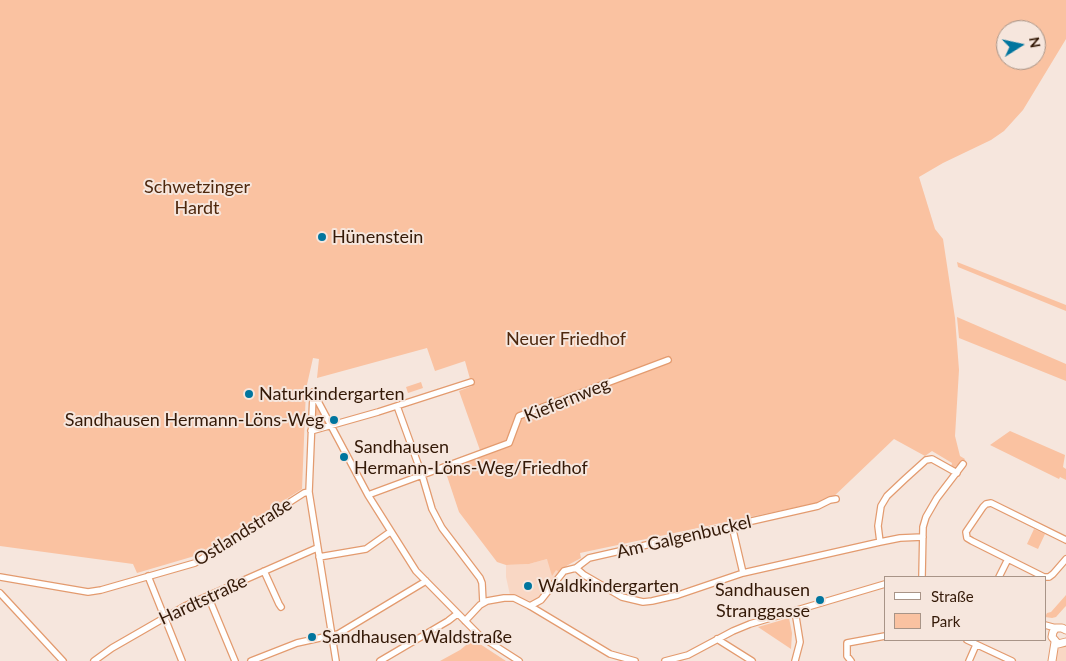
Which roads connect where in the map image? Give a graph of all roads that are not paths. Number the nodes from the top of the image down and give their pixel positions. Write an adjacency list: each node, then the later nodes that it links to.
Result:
1 (668, 360): 8 (street, Kiefernweg)
2 (471, 382): 3 (street)
3 (397, 406): 4 (street); 8 (street)
4 (331, 426): 5 (street); 5 (street); 10 (street)
5 (311, 431): 9 (street)
6 (963, 464): 7 (street)
7 (957, 473): 14 (street); 16 (street)
8 (422, 475): 10 (street, Kiefernweg); 35 (street)
9 (309, 492): 17 (street); 24 (street, Ostlandstraße)
10 (368, 495): 13 (street)
11 (836, 499): 12 (street, Am Galgenbuckel)
12 (732, 526): 21 (street, Am Galgenbuckel); 23 (street)
13 (390, 532): 18 (street); 30 (street)
14 (923, 537): 16 (street); 25 (street)
15 (1066, 540): 19 (street)
16 (880, 542): 23 (street)
17 (317, 548): 18 (street); 22 (street, Hardtstraße)
18 (319, 557): 44 (street)
19 (1008, 559): 26 (street); 27 (street)
20 (1066, 559): 28 (street)
21 (576, 568): 23 (street); 34 (street, Am Galgenbuckel)
22 (264, 571): 33 (street, Hardtstraße); 37 (street)
23 (743, 573)
24 (148, 576): 29 (street, Ostlandstraße); 41 (street)
25 (922, 576)
26 (1000, 576)
27 (1044, 576)
28 (1046, 576)
29 (0, 577)
30 (426, 581): 39 (street); 44 (street)
31 (884, 584): 38 (street)
32 (0, 593): 51 (street)
33 (208, 596): 41 (street, Hardtstraße); 54 (street)
34 (544, 596): 36 (street, Am Galgenbuckel); 40 (street)
35 (483, 603): 36 (street); 42 (street)
36 (530, 606): 40 (street)
37 (282, 607)
38 (795, 611): 47 (street); 63 (street)
39 (457, 614): 42 (street); 57 (street)
40 (542, 614): 59 (street)
41 (164, 617): 52 (street, Hardtstraße); 53 (street)
42 (465, 621): 58 (street)
43 (1046, 627): 46 (street)
44 (332, 636): 55 (street); 56 (street)
45 (884, 636): 64 (street)
46 (1062, 636)
47 (717, 639): 50 (street); 62 (street)
48 (969, 641): 49 (street)
49 (976, 645): 65 (street); 66 (street)
50 (688, 655): 60 (street); 61 (street)
51 (63, 661)
52 (94, 661)
53 (182, 661)
54 (235, 661)
55 (252, 661)
56 (336, 661)
57 (380, 661)
58 (520, 661)
59 (635, 661)
60 (666, 661)
61 (680, 661)
62 (752, 661)
63 (794, 661)
64 (852, 661)
65 (969, 661)
66 (1012, 661)

